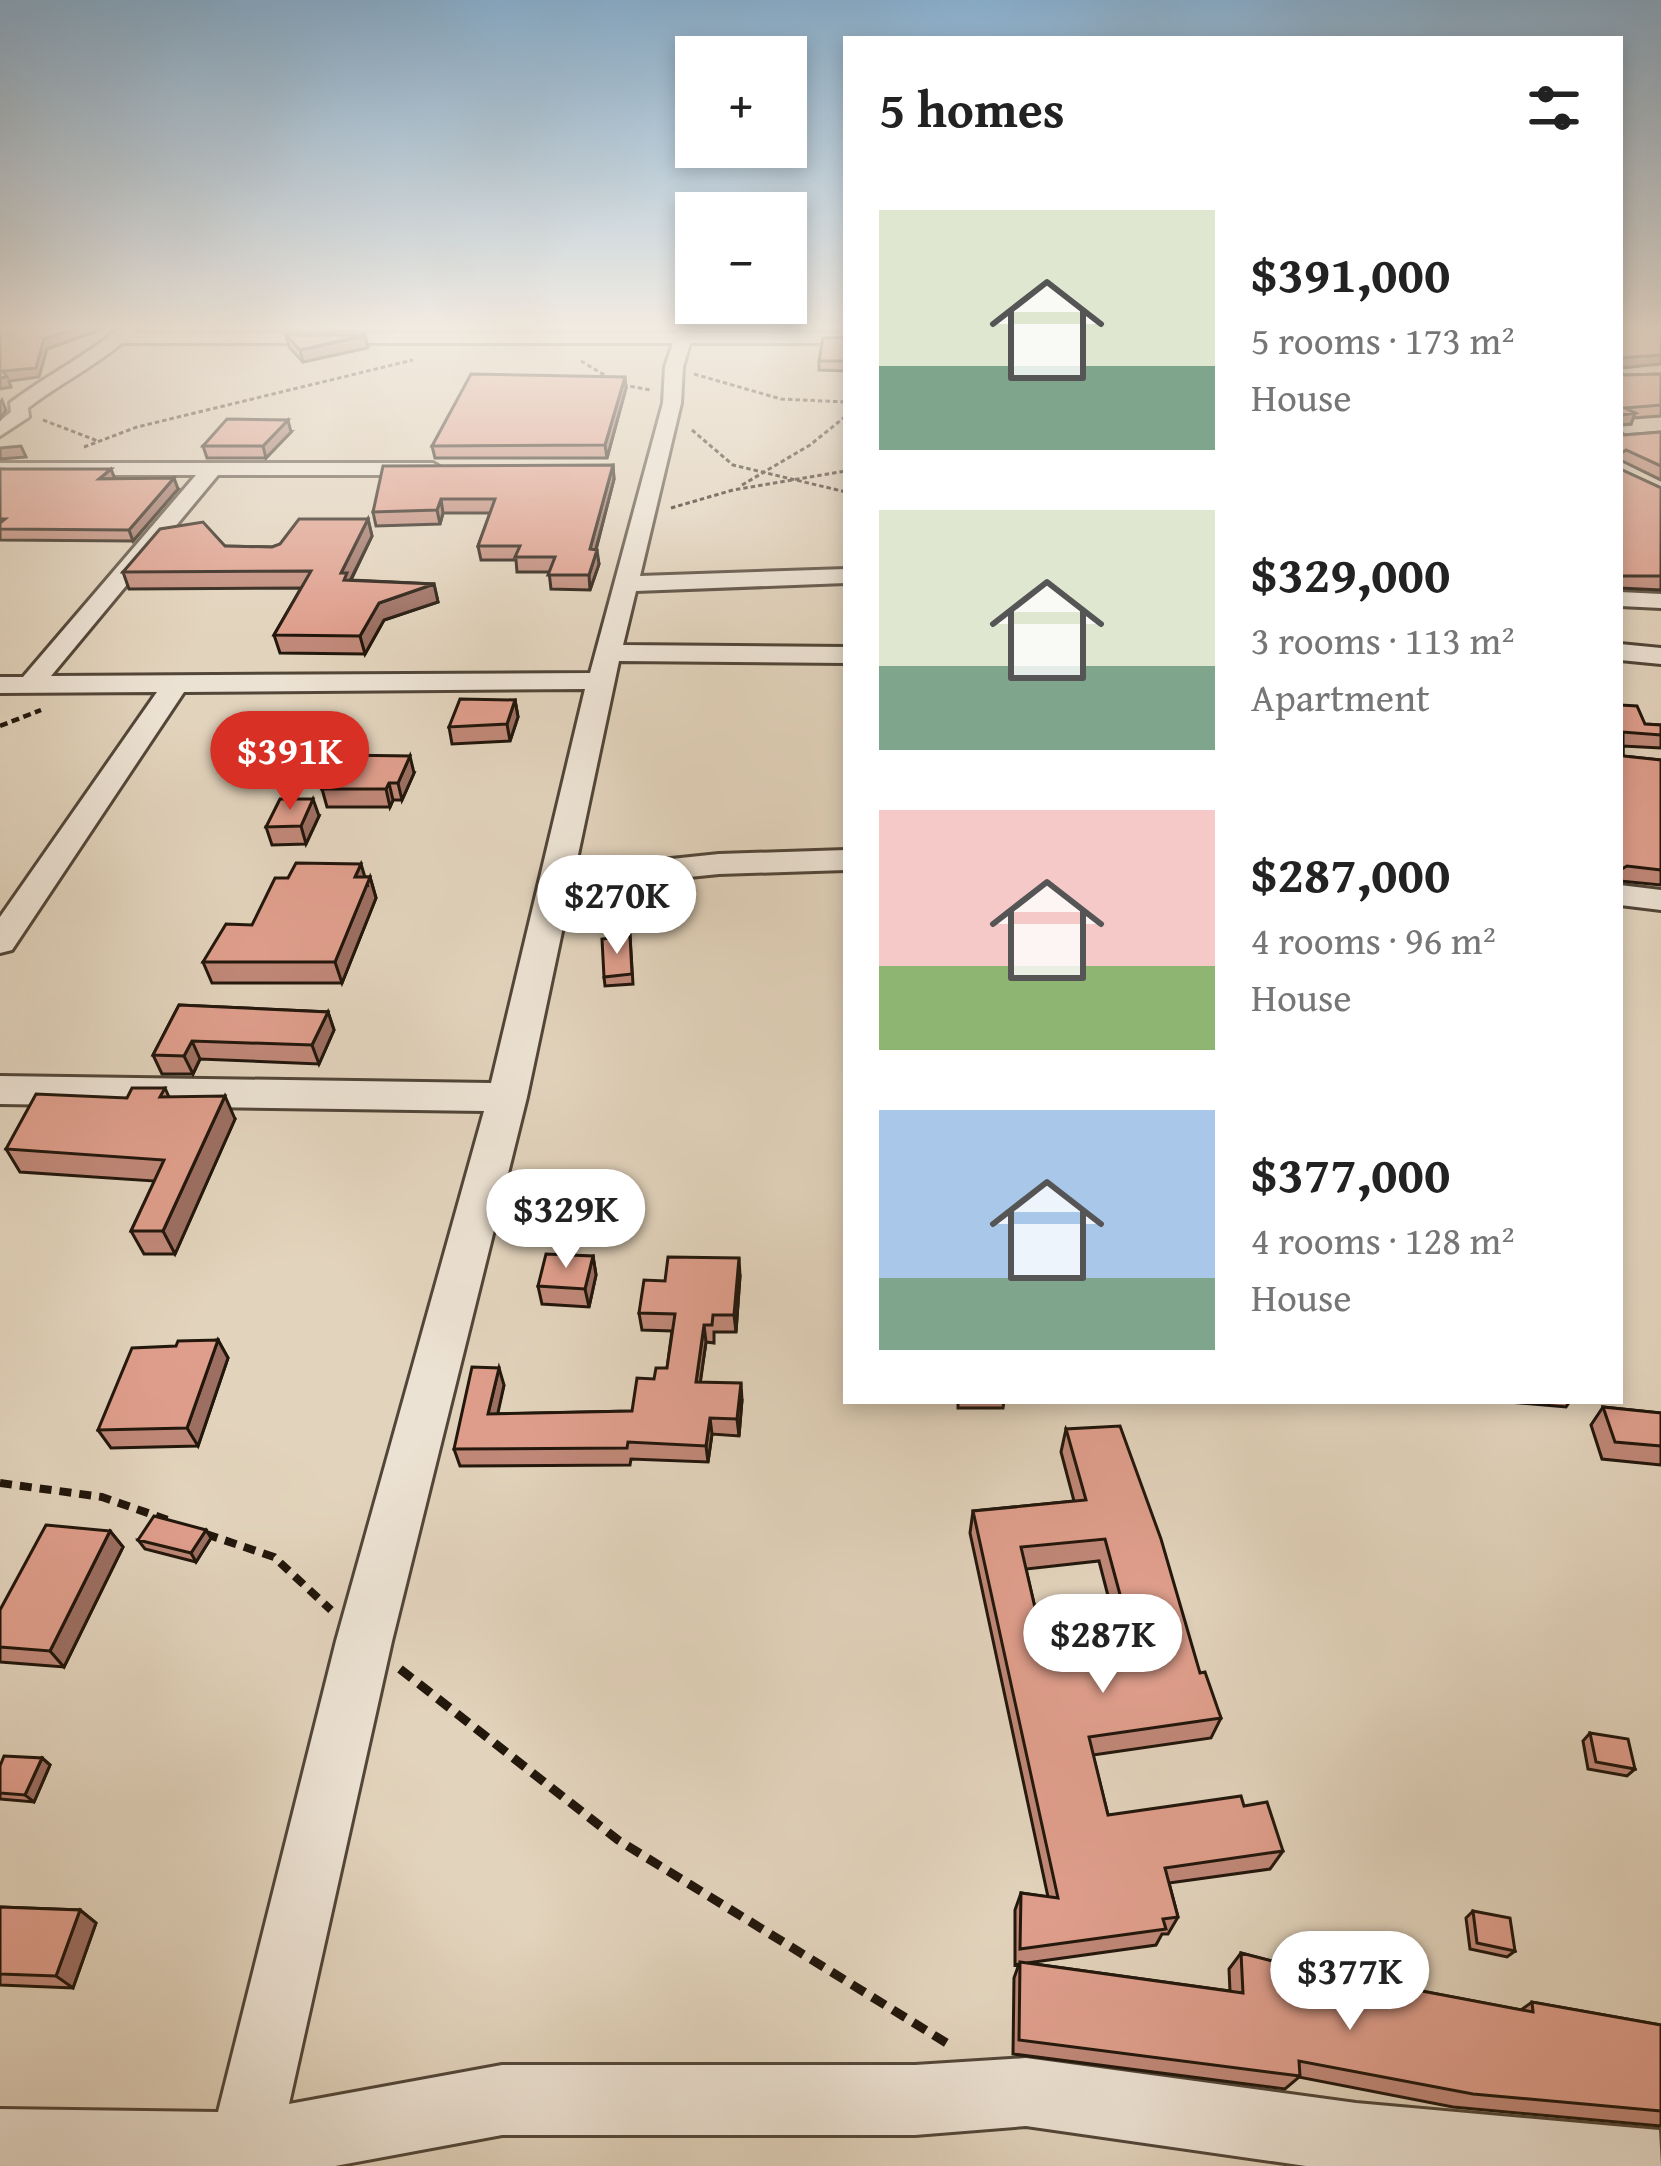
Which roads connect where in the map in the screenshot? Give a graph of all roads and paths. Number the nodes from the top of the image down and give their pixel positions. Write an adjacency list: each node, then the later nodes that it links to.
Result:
1 (66, 428): 6 (path)
2 (142, 428): 6 (path)
3 (660, 428): 17 (street)
4 (692, 428): 13 (path)
5 (831, 428): 13 (path)
6 (97, 440): 7 (path); 9 (path)
7 (130, 466): 8 (street); 9 (street)
8 (214, 467): 10 (street); 29 (street)
9 (43, 468): 11 (street)
10 (452, 469)
11 (0, 470)
12 (843, 471): 14 (path)
13 (761, 475): 14 (path); 15 (path)
14 (786, 480): 15 (path); 16 (path)
15 (734, 490): 17 (path)
16 (843, 491)
17 (644, 515): 19 (street)
18 (843, 576): 19 (street)
19 (628, 584): 23 (street)
20 (1623, 599): 21 (street)
21 (1661, 601)
22 (1623, 652): 25 (street)
23 (609, 653): 24 (street); 26 (street)
24 (843, 655)
25 (1661, 656)
26 (601, 681): 27 (street); 31 (street)
27 (176, 684): 29 (street); 34 (street)
28 (0, 685): 29 (street)
29 (30, 685)
30 (843, 860): 31 (street)
31 (556, 881): 36 (street)
32 (1623, 895): 33 (street)
33 (1661, 900)
34 (0, 942)
35 (0, 1090): 36 (street)
36 (507, 1097): 38 (street)
37 (0, 1483): 38 (path)
38 (364, 1641): 39 (path); 41 (street)
39 (964, 2054)
40 (0, 2144): 41 (street)
41 (242, 2157): 42 (street)
42 (1658, 2166)

